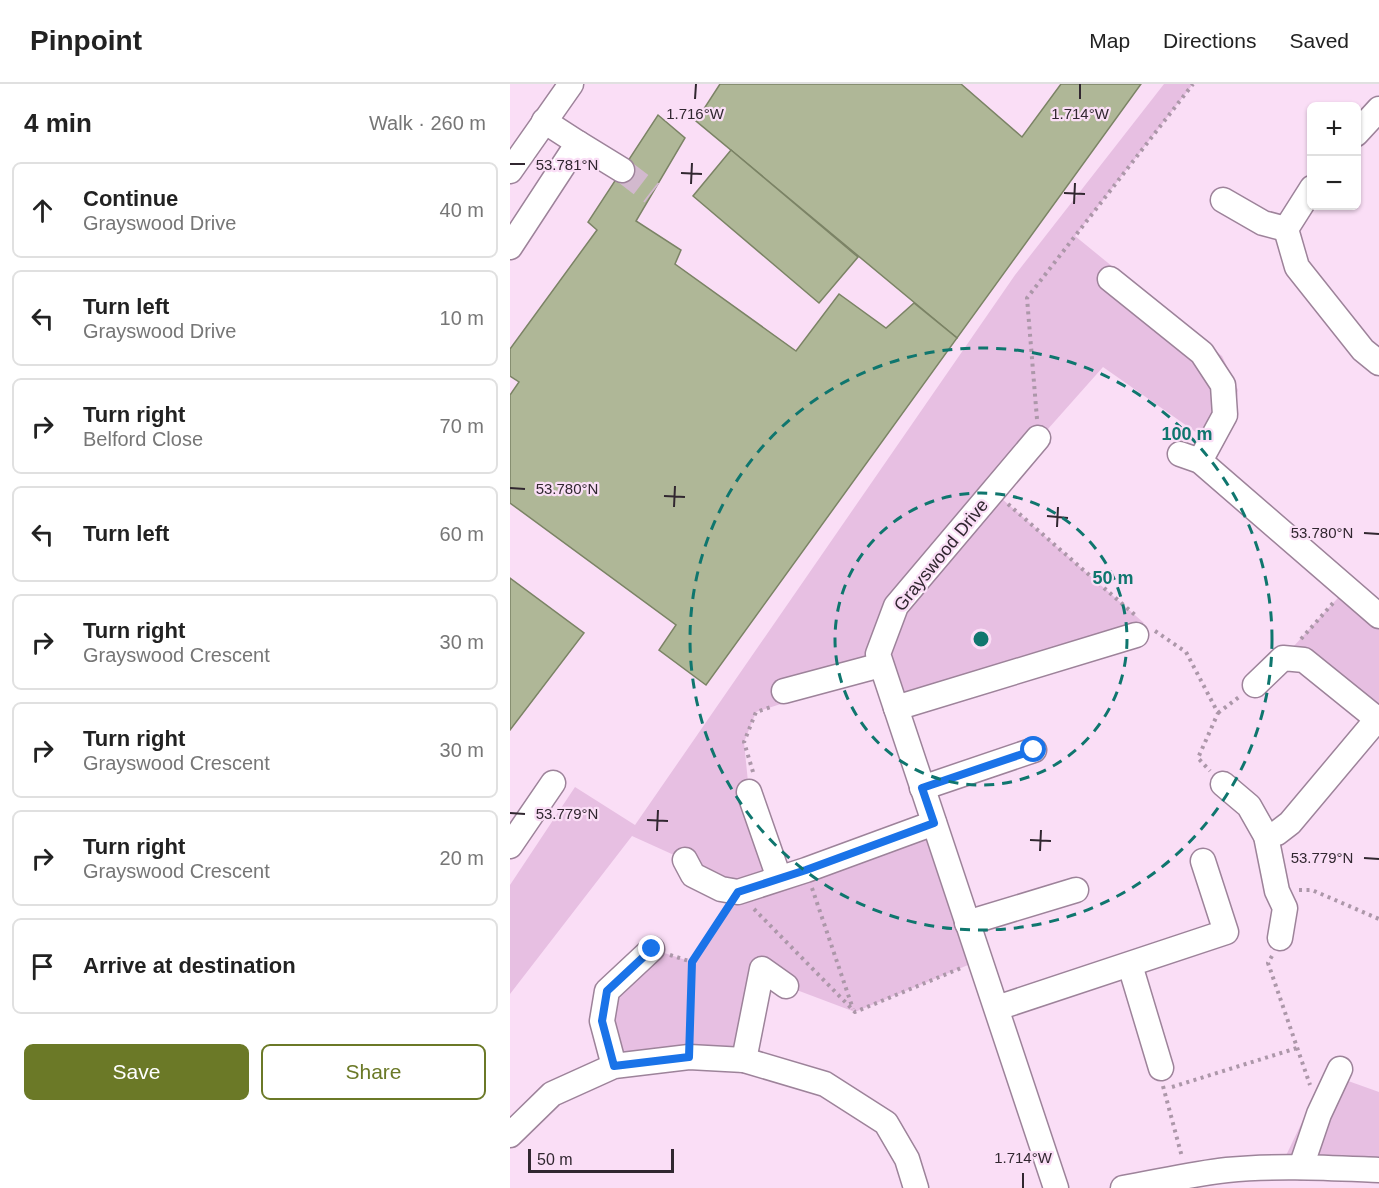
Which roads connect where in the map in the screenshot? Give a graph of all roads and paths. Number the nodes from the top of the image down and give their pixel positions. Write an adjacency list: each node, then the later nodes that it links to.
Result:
1 (571, 84): 4 (street)
2 (1193, 84): 15 (path)
3 (1379, 109): 5 (street)
4 (544, 121): 6 (street); 8 (street)
5 (1361, 129)
6 (578, 143): 7 (street); 12 (street)
7 (622, 170)
8 (510, 171)
9 (1307, 195): 11 (street)
10 (1224, 200): 11 (street)
11 (1286, 229): 14 (street)
12 (510, 247)
13 (1110, 279): 16 (street)
14 (1379, 363)
15 (1038, 438): 20 (street, Grayswood Drive)
16 (1347, 588): 17 (street); 19 (path)
17 (1379, 616)
18 (1136, 635): 23 (street)
19 (1283, 658): 21 (street); 24 (street)
20 (881, 665): 22 (street); 23 (street, Grayswood Drive)
21 (1255, 685)
22 (784, 691): 29 (path)
23 (896, 708): 28 (street, Grayswood Drive)
24 (1378, 718): 31 (street)
25 (1034, 750): 28 (street)
26 (553, 783): 32 (street)
27 (1223, 784): 31 (street)
28 (922, 788): 30 (street, Grayswood Drive)
29 (749, 792): 36 (street)
30 (934, 823): 35 (street); 41 (street, Grayswood Drive)
31 (1266, 836): 38 (street)
32 (510, 846)
33 (685, 860): 39 (street)
34 (1203, 861): 45 (street)
35 (806, 870): 36 (street); 48 (path)
36 (779, 878): 39 (street)
37 (1076, 890): 41 (street)
38 (1277, 891): 40 (path); 42 (street)
39 (738, 892): 48 (path); 50 (path)
40 (1379, 919)
41 (967, 923): 44 (street, Grayswood Drive)
42 (1280, 938): 49 (path)
43 (652, 949): 52 (street)
44 (980, 960): 47 (street, Grayswood Drive); 48 (path)
45 (1130, 965): 47 (street); 54 (street)
46 (786, 986): 51 (street)
47 (997, 1008): 62 (street, Grayswood Drive)
48 (855, 1012)
49 (1297, 1048): 54 (path); 55 (path)
50 (689, 1057): 51 (street); 52 (street)
51 (744, 1060): 61 (street)
52 (614, 1066): 56 (street)
53 (1340, 1069): 55 (street)
54 (1162, 1079): 60 (path)
55 (1319, 1114): 57 (street)
56 (510, 1135)
57 (1301, 1167): 59 (street); 60 (street)
58 (1379, 1170): 59 (street)
59 (1343, 1178)
60 (1172, 1181): 63 (street)
61 (916, 1188)
62 (1056, 1188)
63 (1123, 1188)

